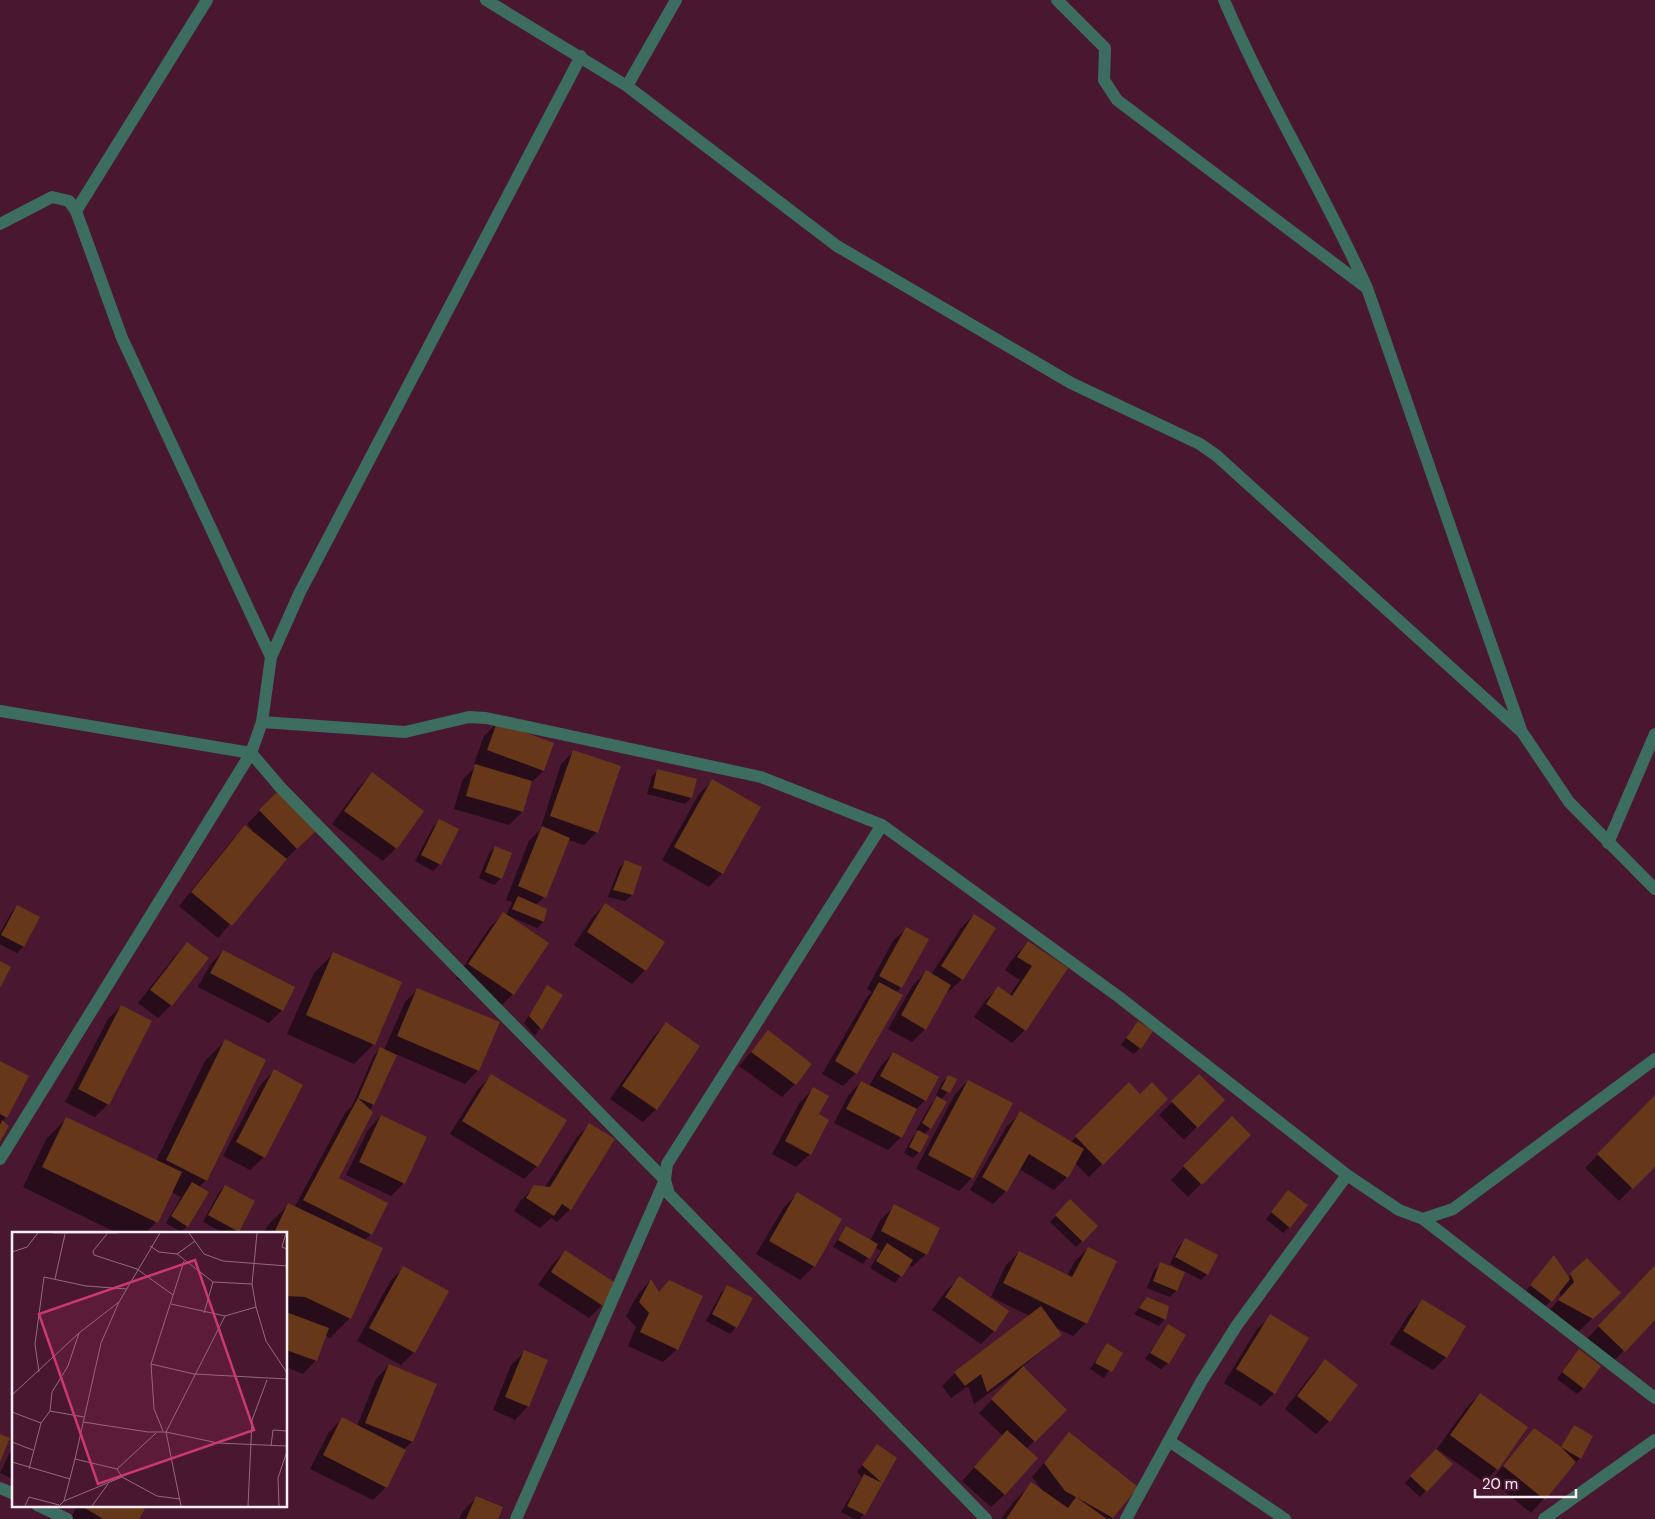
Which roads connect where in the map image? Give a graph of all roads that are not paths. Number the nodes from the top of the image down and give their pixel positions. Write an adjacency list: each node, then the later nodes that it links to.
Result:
1 (207, 0): 8 (street)
2 (486, 0): 6 (street)
3 (676, 0): 7 (street)
4 (1057, 0): 10 (street)
5 (1224, 0): 10 (street)
6 (581, 56): 7 (street); 11 (street)
7 (626, 86): 14 (street)
8 (76, 211): 9 (street); 11 (street)
9 (0, 224)
10 (1367, 288): 14 (street)
11 (271, 657): 13 (street)
12 (0, 711): 16 (street)
13 (262, 722): 16 (street); 17 (street)
14 (1522, 732): 18 (street)
15 (1655, 734): 18 (street)
16 (251, 753): 21 (street); 23 (street)
17 (882, 825): 22 (street); 23 (street)
18 (1608, 843): 19 (street)
19 (1655, 889)
20 (1655, 1059): 24 (street)
21 (0, 1159)
22 (1347, 1176): 24 (street); 27 (street)
23 (665, 1180): 32 (street); 33 (street)
24 (1423, 1219): 25 (street)
25 (1655, 1398)
26 (1655, 1440): 36 (street)
27 (1169, 1441): 34 (street); 35 (street)
28 (0, 1488): 29 (street)
29 (12, 1493)
30 (39, 1506): 31 (street)
31 (66, 1519)
32 (516, 1519)
33 (986, 1519)
34 (1126, 1519)
35 (1285, 1519)
36 (1544, 1519)

